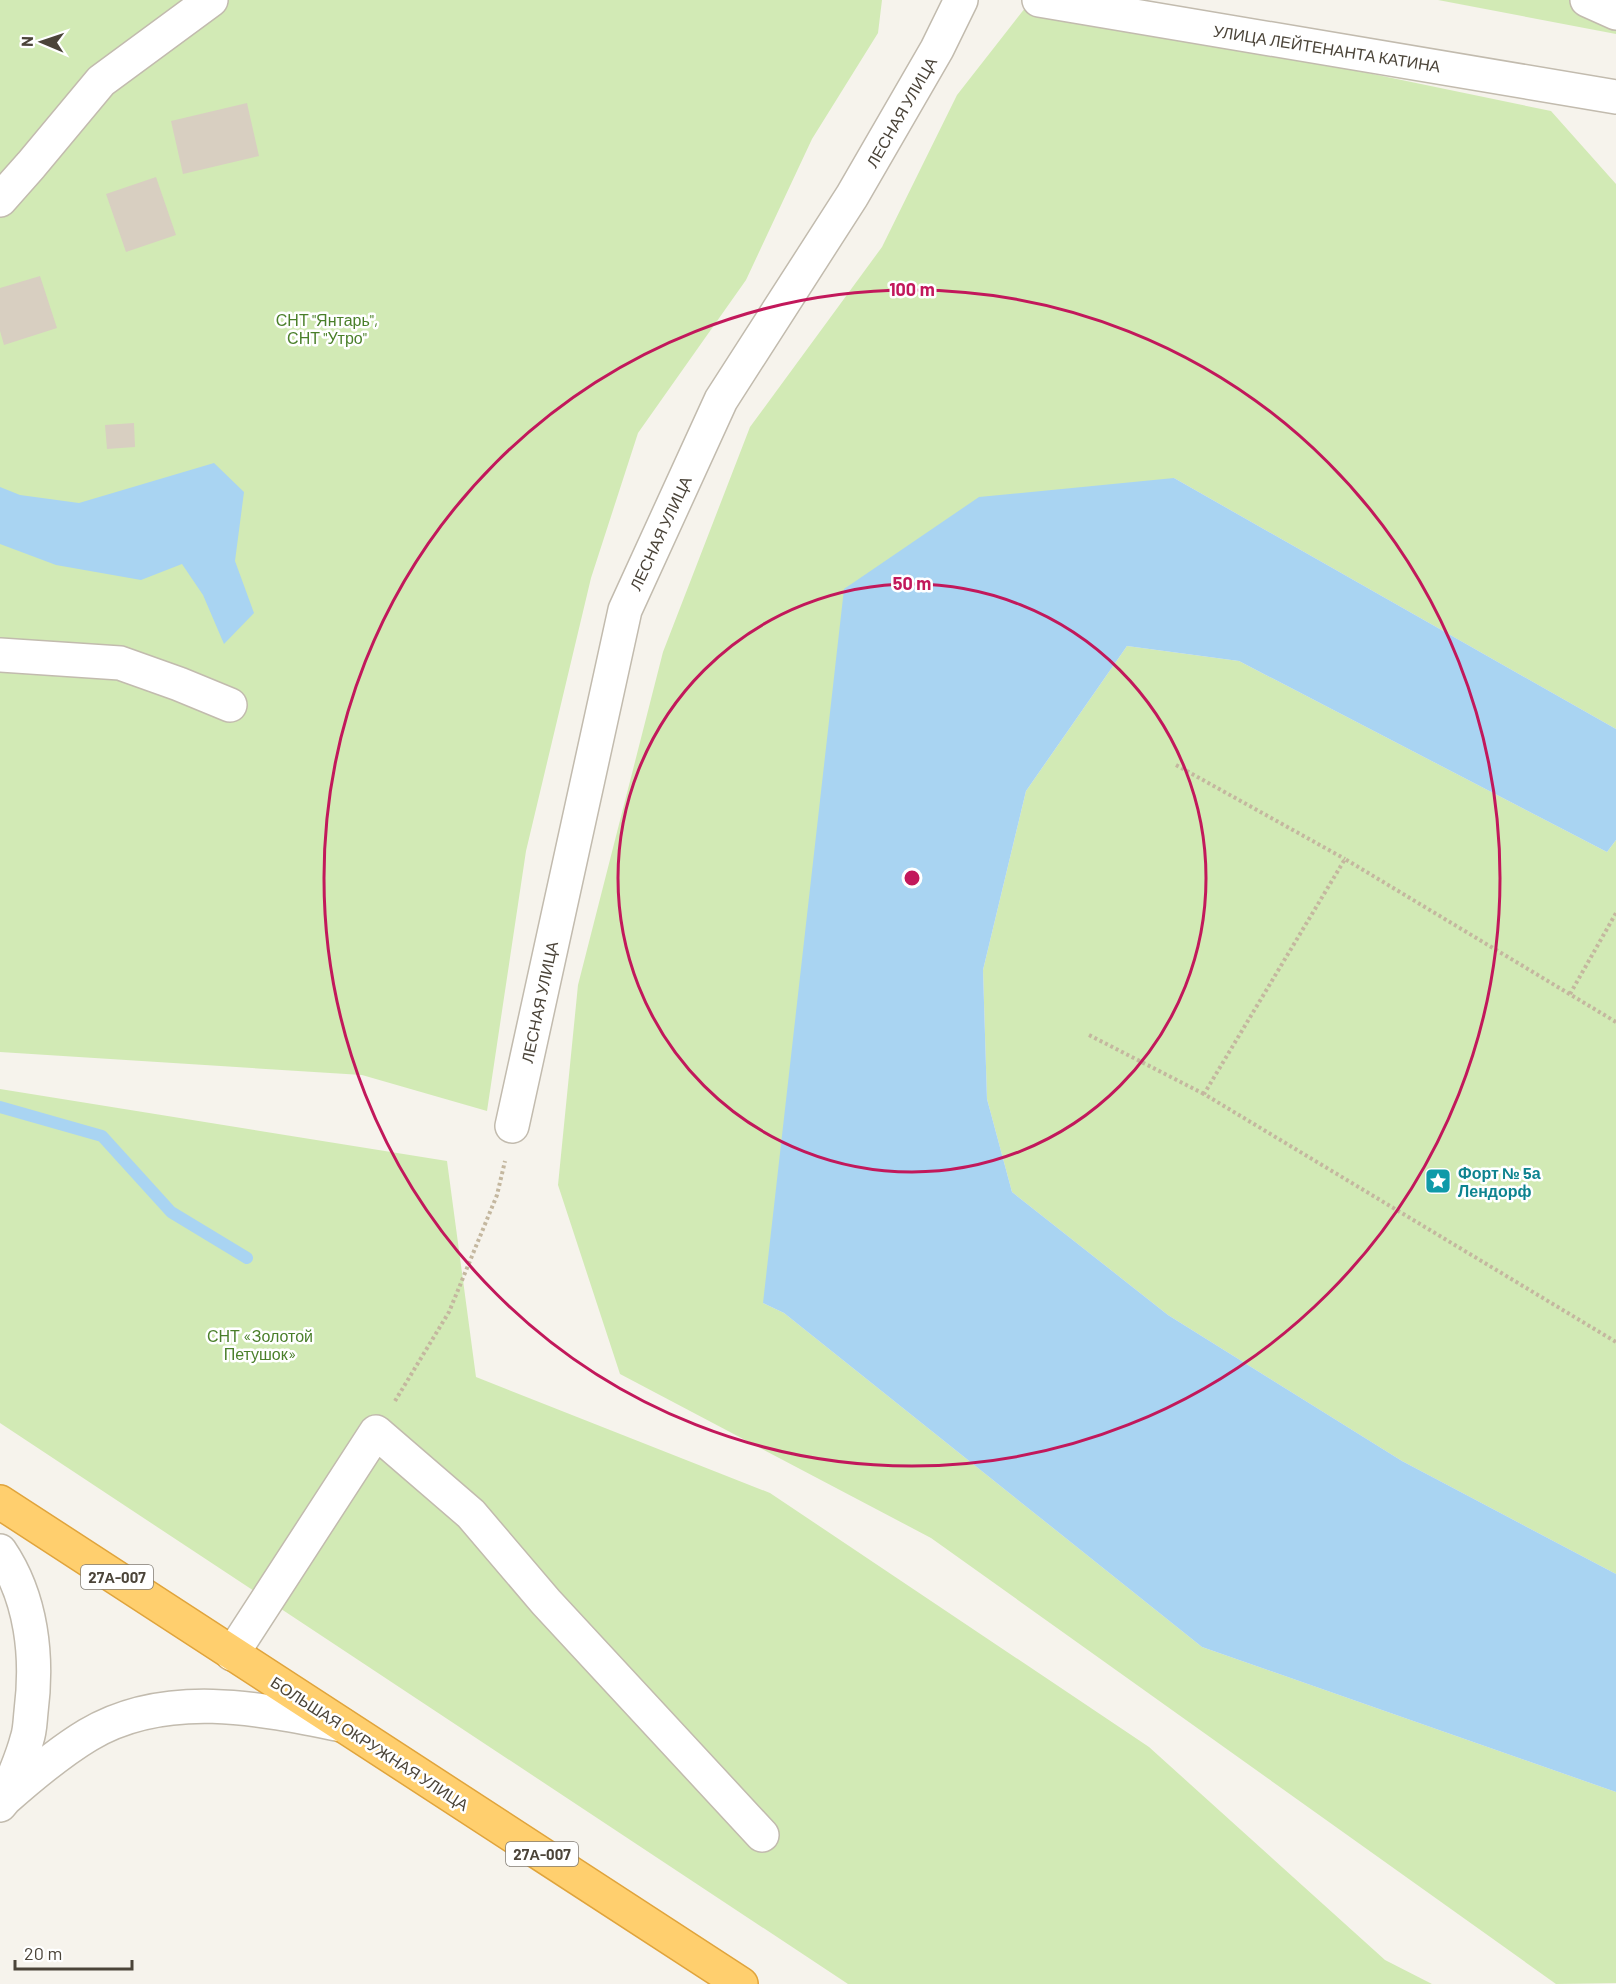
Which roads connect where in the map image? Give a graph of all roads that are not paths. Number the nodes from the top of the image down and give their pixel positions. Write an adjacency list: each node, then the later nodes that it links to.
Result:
1 (211, 0): 7 (street)
2 (961, 0): 10 (street, ЛЕСНАЯ УЛИЦА)
3 (1039, 0): 6 (street, УЛИЦА ЛЕЙТЕНАНТА КАТИНА)
4 (1587, 0): 5 (street)
5 (1616, 13)
6 (1616, 97)
7 (0, 200)
8 (0, 655): 9 (street)
9 (230, 705)
10 (512, 1126)
11 (0, 1502): 13 (highway, БОЛЬШАЯ ОКРУЖНАЯ УЛИЦА / 27А-007)
12 (0, 1551): 15 (street)
13 (232, 1654): 14 (highway, БОЛЬШАЯ ОКРУЖНАЯ УЛИЦА / 27А-007); 16 (street)
14 (342, 1725): 15 (street); 17 (highway, БОЛЬШАЯ ОКРУЖНАЯ УЛИЦА / 27А-007)
15 (2, 1802)
16 (762, 1835)
17 (741, 1984)

